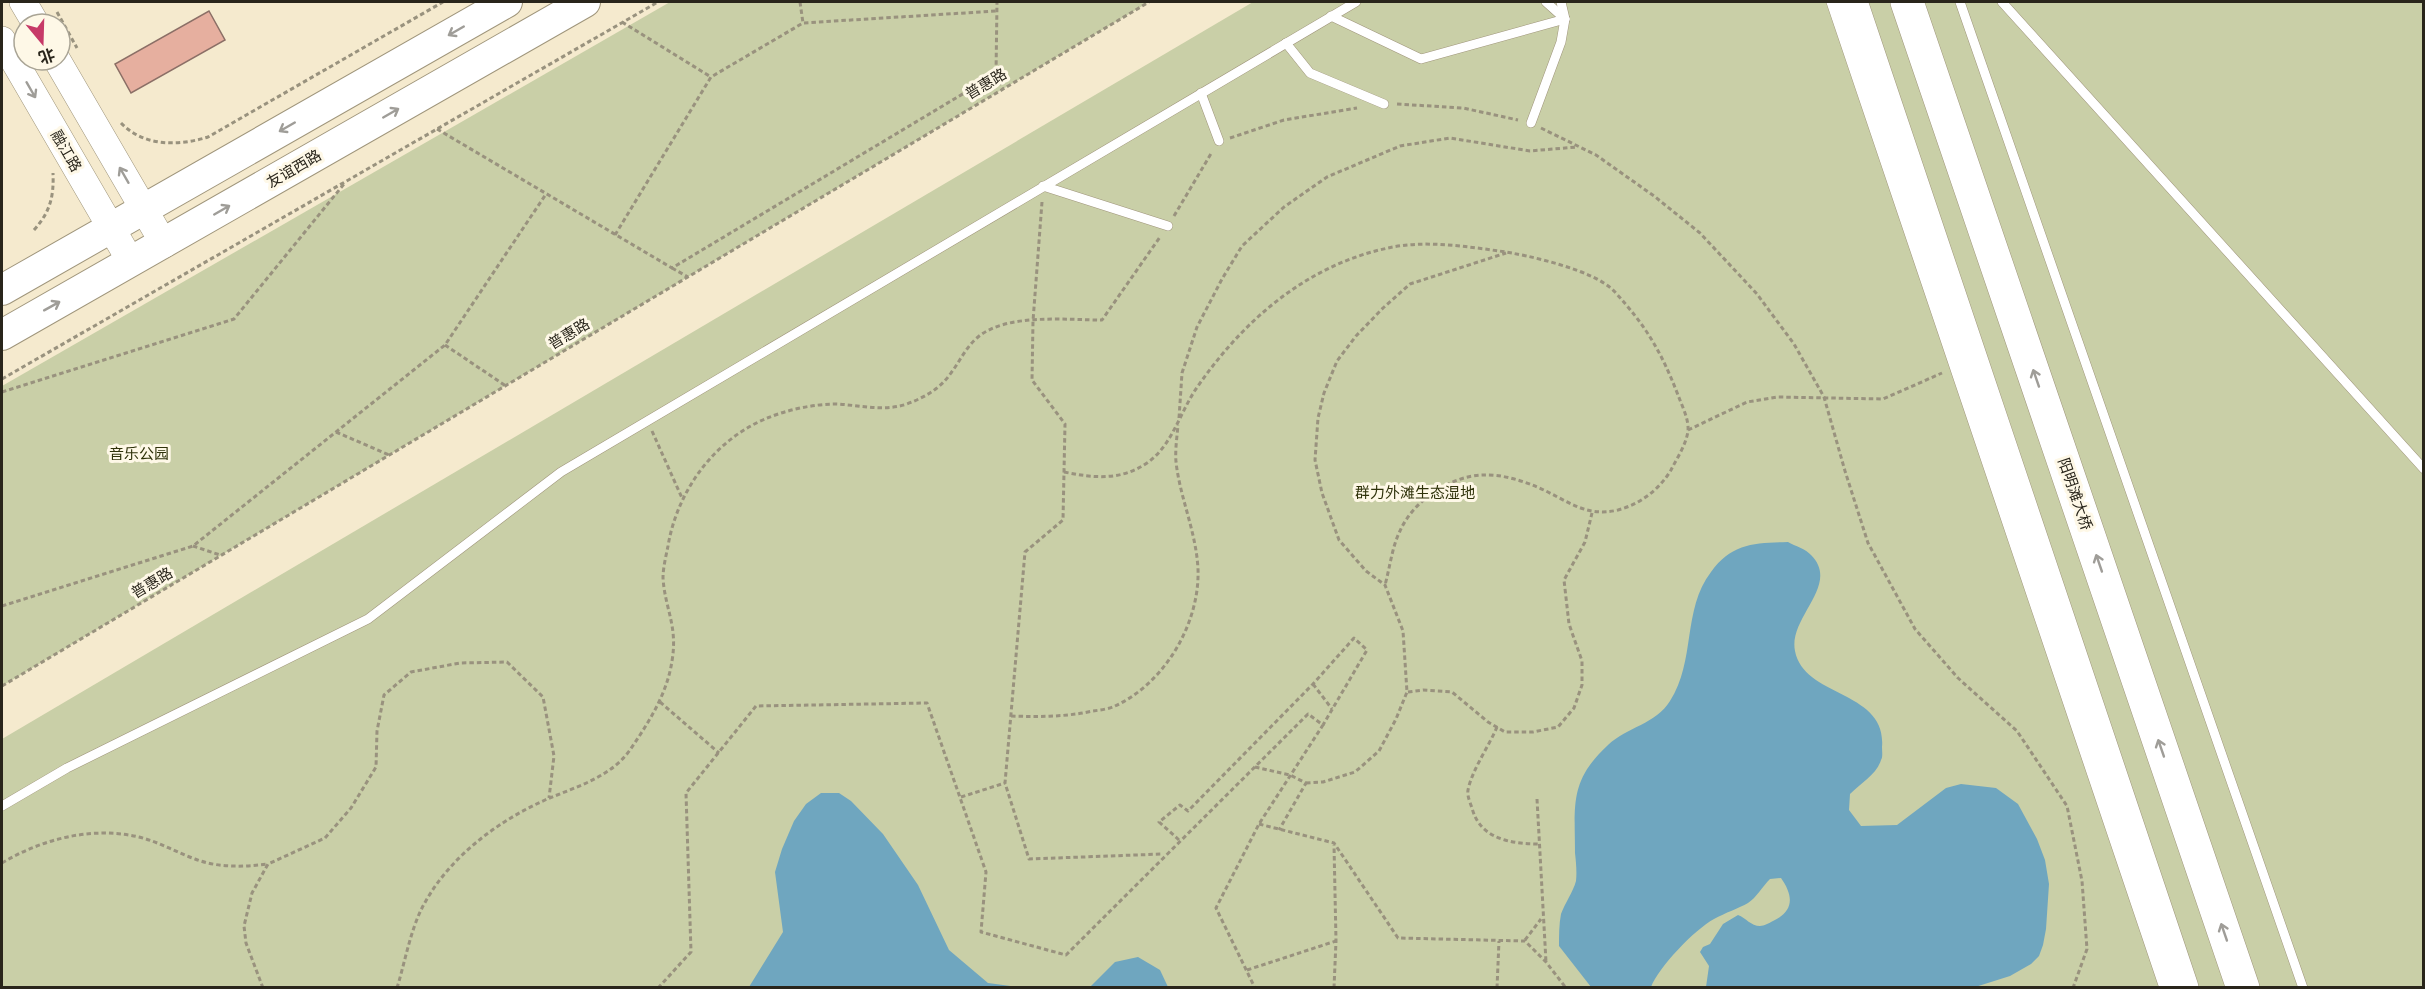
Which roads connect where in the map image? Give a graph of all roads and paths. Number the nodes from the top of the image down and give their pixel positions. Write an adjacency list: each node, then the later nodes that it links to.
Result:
1 (440, 2): 29 (path)
2 (507, 2): 38 (main road, one-way to 38)
3 (585, 2): 43 (main road, 友谊西路, one-way to 3)
4 (658, 2): 19 (path)
5 (800, 2): 20 (path)
6 (997, 2): 16 (path)
7 (1149, 2): 26 (path, 普惠路)
8 (1356, 2): 17 (lane)
9 (1546, 2): 18 (lane)
10 (1561, 2): 18 (lane)
11 (1831, 2): 52 (lane)
12 (1851, 2): 110 (highway)
13 (1908, 2): 111 (highway, 阳明滩大桥, one-way to 13)
14 (1960, 2): 112 (lane)
15 (2002, 2): 62 (lane)
16 (996, 11): 20 (path); 24 (path)
17 (1331, 16): 18 (lane); 22 (lane)
18 (1565, 19): 30 (lane)
19 (622, 22): 25 (path); 31 (path)
20 (803, 24): 25 (path)
21 (2, 40): 40 (main road, 融江路, one-way to 40)
22 (1286, 43): 27 (lane); 28 (lane)
23 (64, 72): 38 (main road, one-way to 23)
24 (996, 74): 26 (path); 46 (path)
25 (711, 77): 42 (path)
26 (1003, 88): 47 (path, 普惠路)
27 (1201, 93): 32 (lane); 36 (lane)
28 (1384, 104): 30 (path); 32 (path)
29 (120, 123)
30 (1531, 123): 33 (path)
31 (437, 129): 35 (path); 37 (path)
32 (1219, 141): 39 (path)
33 (1580, 147): 56 (path); 58 (path)
34 (53, 173): 41 (path)
35 (345, 182): 53 (path); 55 (path)
36 (1044, 186): 39 (lane); 49 (path); 57 (lane)
37 (546, 194): 42 (path); 51 (path)
38 (144, 210): 40 (main road); 43 (main road)
39 (1168, 226): 49 (path)
40 (111, 229): 45 (main road, 融江路); 48 (main road)
41 (34, 230)
42 (615, 234): 46 (path)
43 (164, 244): 45 (main road, 友谊西路)
44 (1507, 252): 58 (path); 59 (path); 68 (path)
45 (131, 262): 50 (main road, 友谊西路, one-way to 45)
46 (672, 268): 47 (path)
47 (688, 277): 54 (path, 普惠路)
48 (2, 290)
49 (1033, 321): 63 (path); 64 (path)
50 (2, 335)
51 (445, 345): 54 (path); 60 (path)
52 (1954, 367): 56 (path); 109 (lane)
53 (2, 379)
54 (506, 386): 61 (path, 普惠路)
55 (2, 392)
56 (1824, 397): 59 (path); 108 (path)
57 (647, 420): 64 (path); 86 (lane)
58 (1178, 422): 63 (path); 75 (path)
59 (1688, 431): 65 (path)
60 (336, 432): 61 (path); 66 (path)
61 (389, 455): 67 (path, 普惠路)
62 (2424, 470)
63 (1064, 471): 75 (path)
64 (682, 498): 73 (path)
65 (1592, 513): 68 (path); 77 (path)
66 (193, 546): 67 (path); 69 (path)
67 (222, 555): 71 (path, 普惠路)
68 (1385, 585): 72 (path)
69 (2, 606)
70 (1313, 684): 74 (path); 74 (path); 89 (path)
71 (2, 686)
72 (1407, 692): 77 (path); 82 (path)
73 (660, 702): 78 (path); 84 (path)
74 (1332, 709): 76 (path)
75 (1011, 716): 81 (path)
76 (1323, 725): 79 (path); 80 (path)
77 (1497, 727): 91 (path)
78 (719, 753): 83 (path); 103 (path)
79 (1255, 767): 80 (path); 89 (path)
80 (1290, 775): 82 (path); 87 (path)
81 (1005, 783): 83 (path); 92 (path)
82 (1306, 783): 88 (path)
83 (961, 797): 92 (path)
84 (549, 798): 94 (path); 102 (path)
85 (1537, 799): 91 (path)
86 (2, 806)
87 (1259, 824): 88 (path); 100 (path)
88 (1279, 831): 90 (path)
89 (1179, 840): 92 (path)
90 (1334, 843): 96 (path); 97 (path)
91 (1539, 844): 95 (path)
92 (1164, 854)
93 (2, 863): 94 (path)
94 (268, 864): 101 (path)
95 (1542, 918): 98 (path); 99 (path)
96 (1336, 941): 100 (path); 105 (path)
97 (1500, 941): 98 (path); 106 (path)
98 (1525, 941): 99 (path)
99 (1546, 962): 107 (path)
100 (1247, 970): 104 (path)
101 (264, 987)
102 (396, 987)
103 (658, 987)
104 (1255, 987)
105 (1334, 987)
106 (1497, 987)
107 (1566, 987)
108 (2073, 987)
109 (2164, 987)
110 (2182, 987)
111 (2243, 987)
112 (2303, 987)

